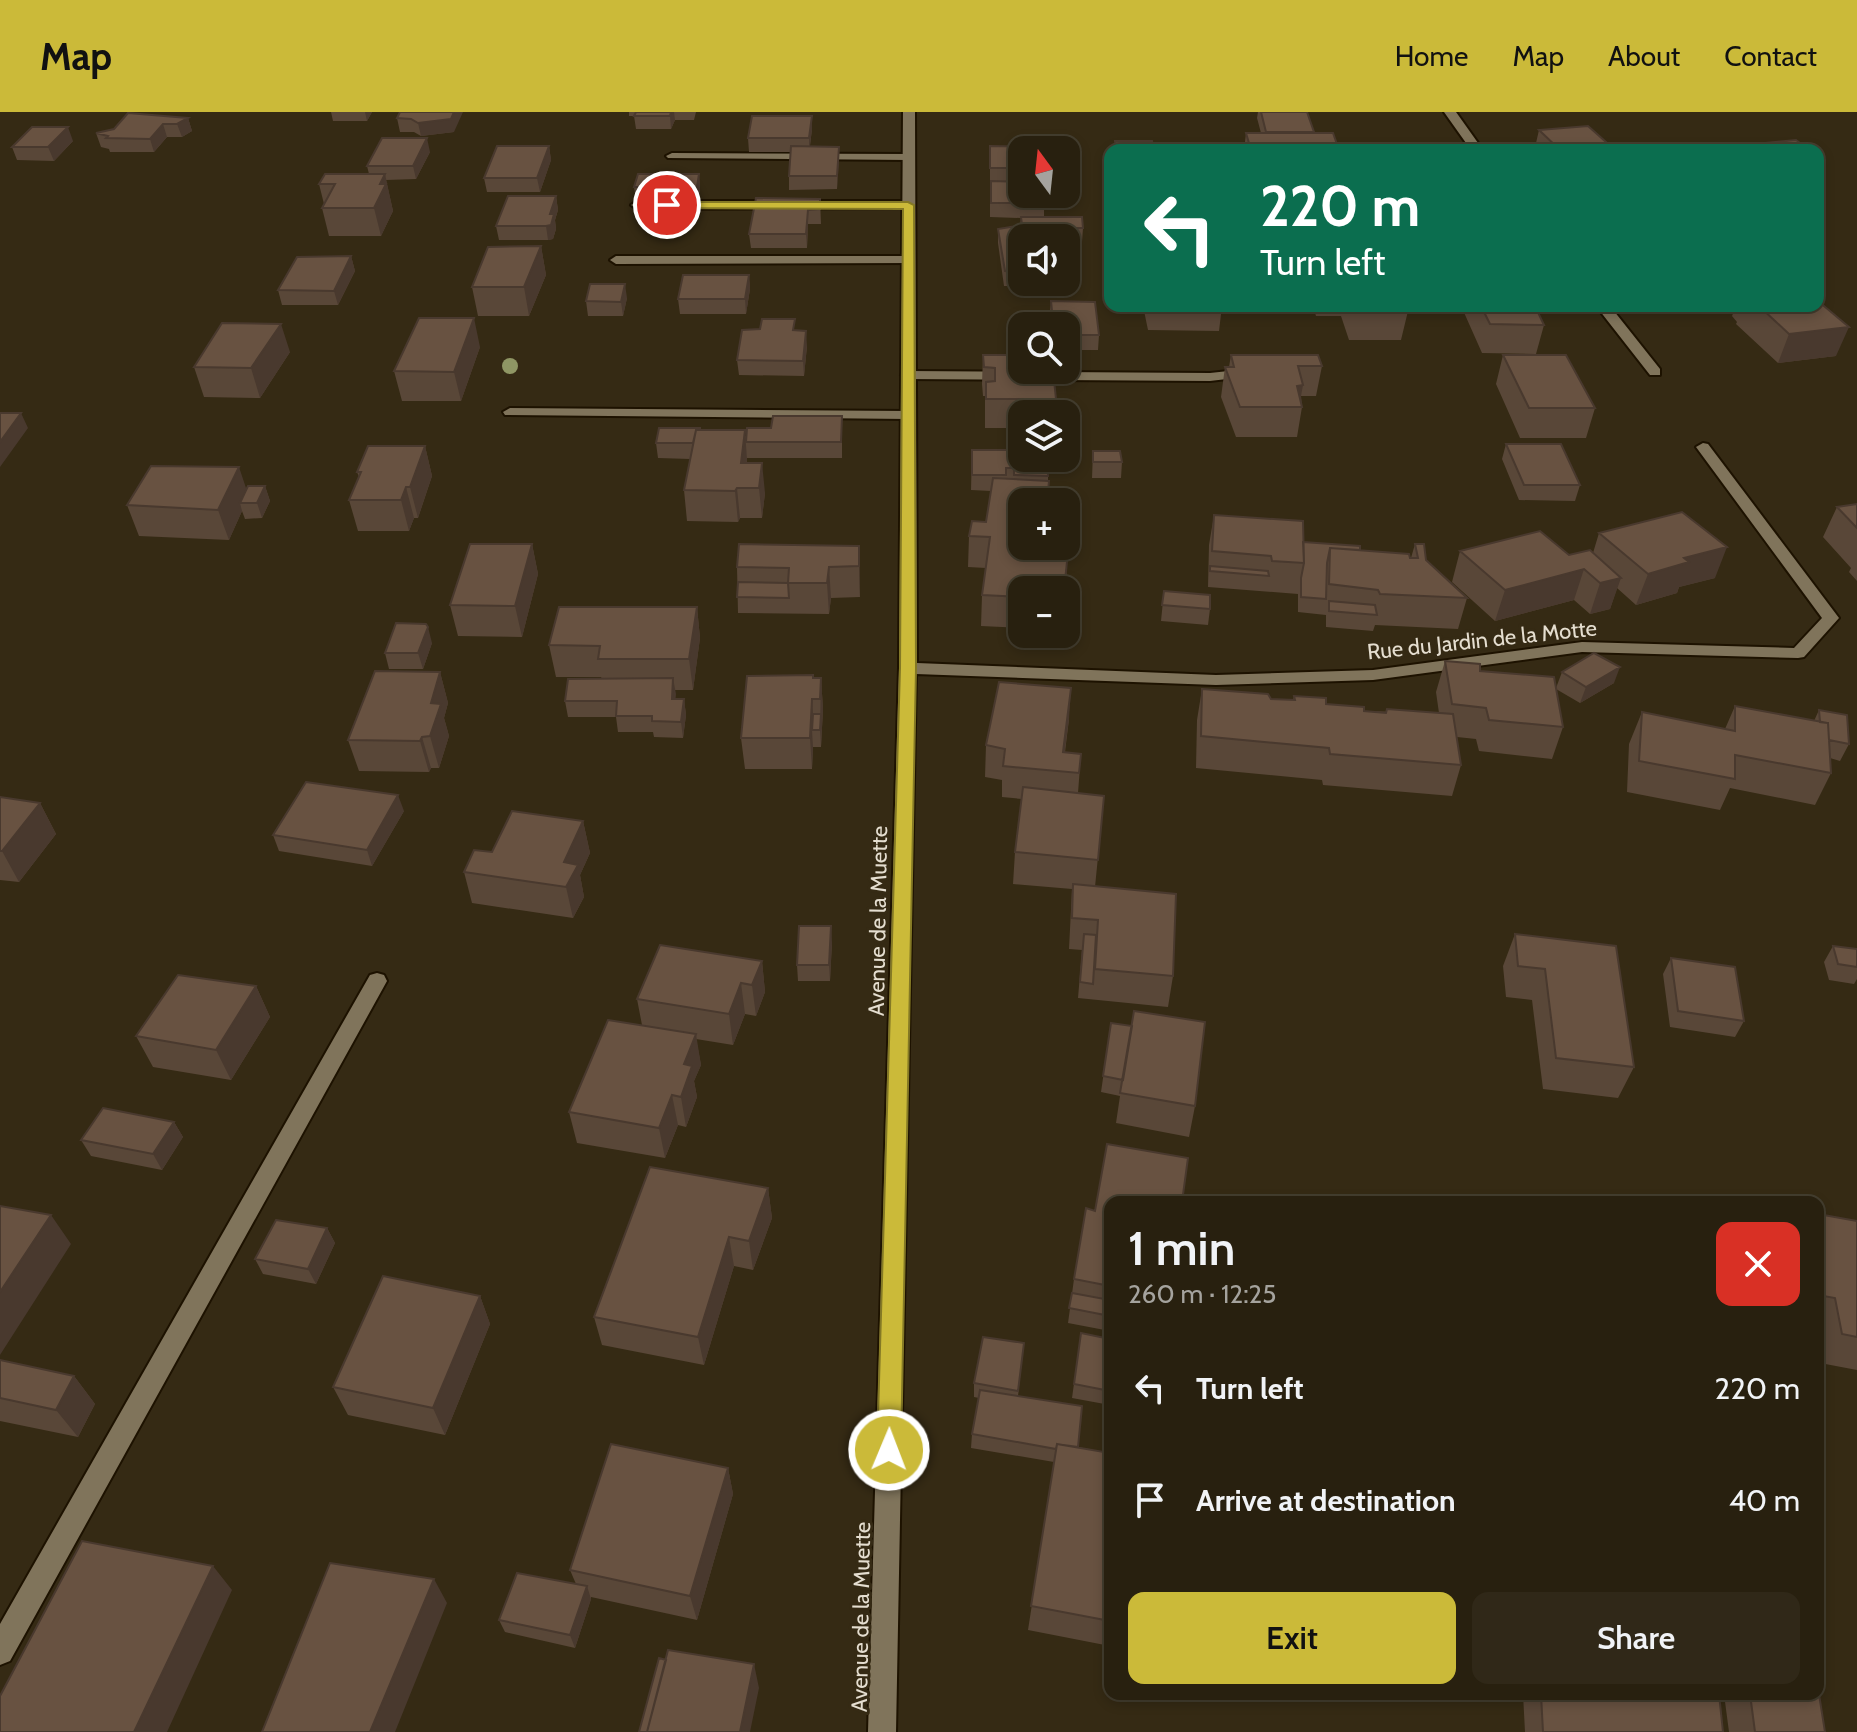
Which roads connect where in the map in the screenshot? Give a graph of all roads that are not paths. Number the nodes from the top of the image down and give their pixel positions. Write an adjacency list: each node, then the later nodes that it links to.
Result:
1 (909, 112): 5 (street, Avenue de la Muette)
2 (1450, 112): 3 (street)
3 (1473, 144)
4 (672, 156): 5 (street)
5 (909, 157): 7 (street, Avenue de la Muette)
6 (637, 205): 7 (street)
7 (908, 205): 9 (street, Avenue de la Muette)
8 (616, 260): 9 (street)
9 (908, 260): 13 (street, Avenue de la Muette)
10 (1608, 312): 11 (street)
11 (1655, 372)
12 (1247, 373): 13 (street)
13 (908, 375): 15 (street, Avenue de la Muette)
14 (510, 412): 15 (street)
15 (908, 415): 17 (street, Avenue de la Muette)
16 (1703, 447): 17 (street, Rue du Jardin de la Motte)
17 (908, 668): 20 (street, Avenue de la Muette)
18 (377, 981): 19 (street)
19 (0, 1651)
20 (882, 1732)

